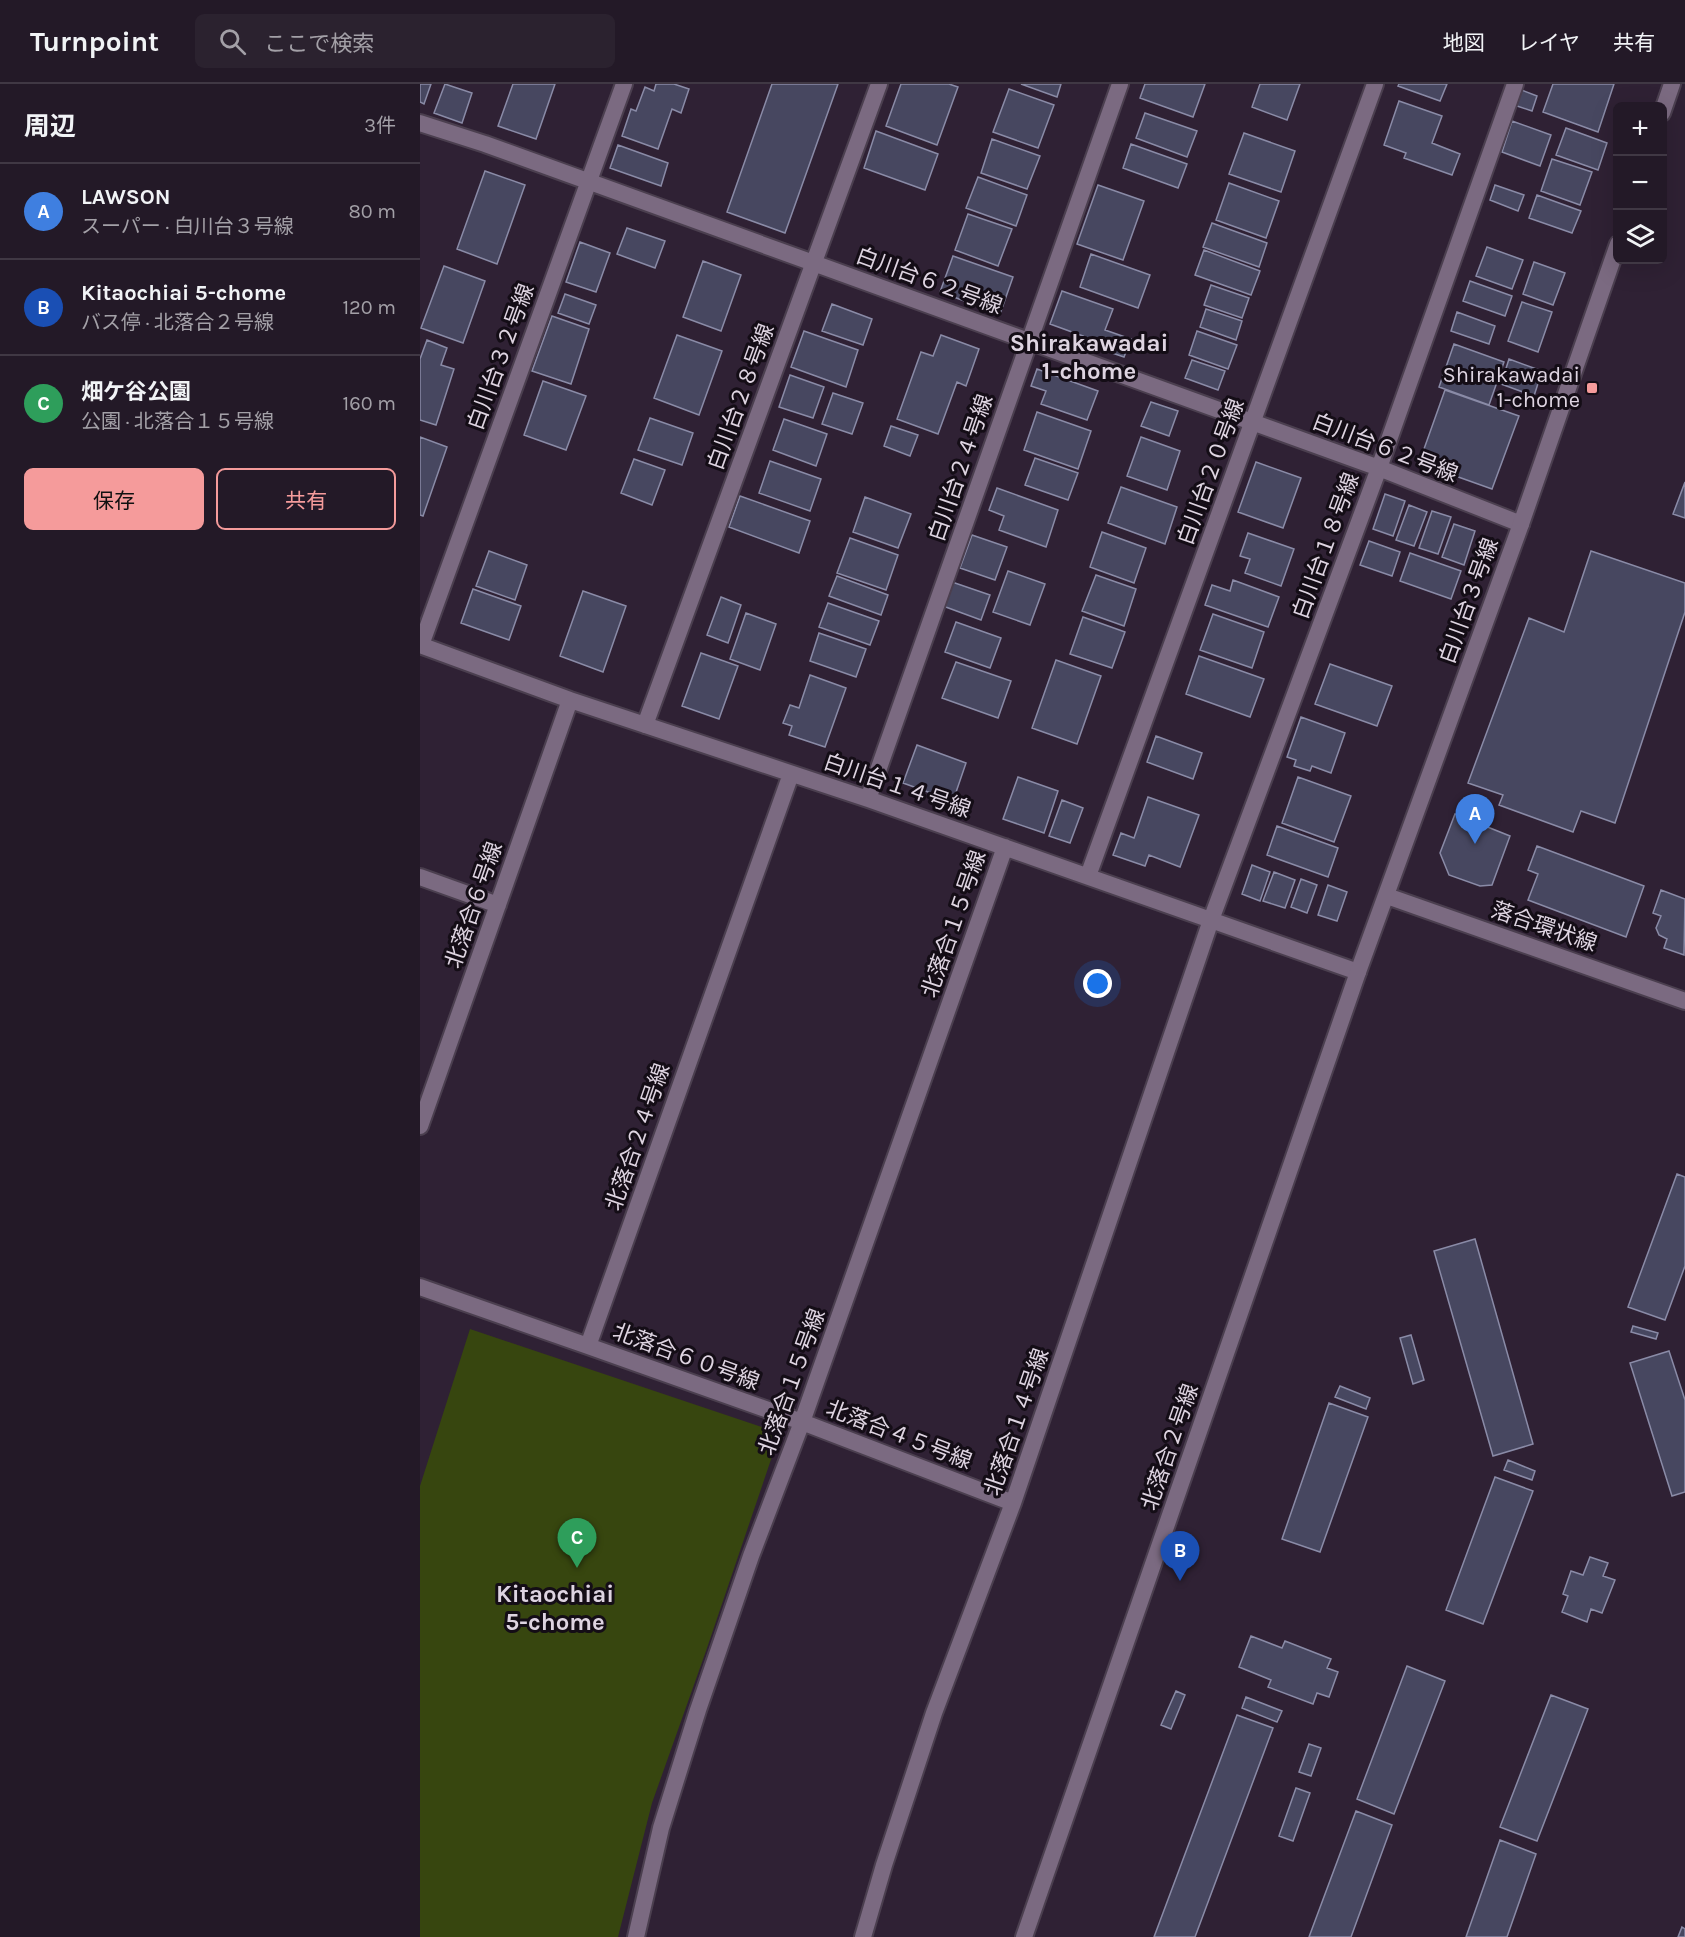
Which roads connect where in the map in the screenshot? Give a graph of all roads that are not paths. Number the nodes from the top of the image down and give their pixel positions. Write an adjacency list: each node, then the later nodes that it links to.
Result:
1 (624, 84): 9 (street, 白川台３２号線)
2 (879, 84): 11 (street, 白川台２８号線)
3 (1120, 84): 12 (street, 白川台２４号線)
4 (1375, 84): 13 (street, 白川台２０号線)
5 (1515, 84): 14 (street, 白川台１８号線)
6 (1672, 84): 7 (street)
7 (1666, 102)
8 (420, 123): 9 (street, 白川台６２号線)
9 (589, 181): 11 (street, 白川台６２号線); 16 (street, 白川台３２号線)
10 (1613, 256): 15 (street, 白川台３号線)
11 (813, 263): 12 (street, 白川台６２号線); 18 (street, 白川台２８号線)
12 (1029, 341): 13 (street, 白川台６２号線); 20 (street, 白川台２４号線)
13 (1253, 422): 14 (street, 白川台６２号線); 22 (street, 白川台２０号線)
14 (1379, 468): 15 (street, 白川台６２号線); 26 (street, 白川台１８号線)
15 (1521, 524): 24 (street, 白川台３号線)
16 (420, 645): 17 (street, 白川台１４号線)
17 (570, 700): 18 (street, 白川台１４号線); 25 (street, 北落合６号線)
18 (645, 725): 19 (street, 白川台１４号線)
19 (791, 774): 20 (street, 白川台１４号線); 31 (street, 北落合２４号線)
20 (868, 799): 21 (street, 白川台１４号線)
21 (1005, 847): 22 (street, 白川台１４号線); 32 (street, 北落合１５号線)
22 (1088, 876): 26 (street, 白川台１４号線)
23 (420, 877): 25 (street)
24 (1387, 896): 27 (street, 白川台３号線); 28 (street, 落合環状線)
25 (498, 905): 29 (street, 北落合６号線)
26 (1211, 920): 27 (street, 白川台１４号線); 33 (street, 北落合１４号線)
27 (1358, 972): 36 (street, 北落合２号線)
28 (1685, 1001)
29 (420, 1126)
30 (420, 1287): 31 (street)
31 (588, 1346): 32 (street, 北落合６０号線)
32 (802, 1422): 33 (street, 北落合４５号線); 34 (street, 北落合１５号線)
33 (1013, 1503): 35 (street, 北落合１４号線)
34 (636, 1937)
35 (864, 1937)
36 (1024, 1937)

